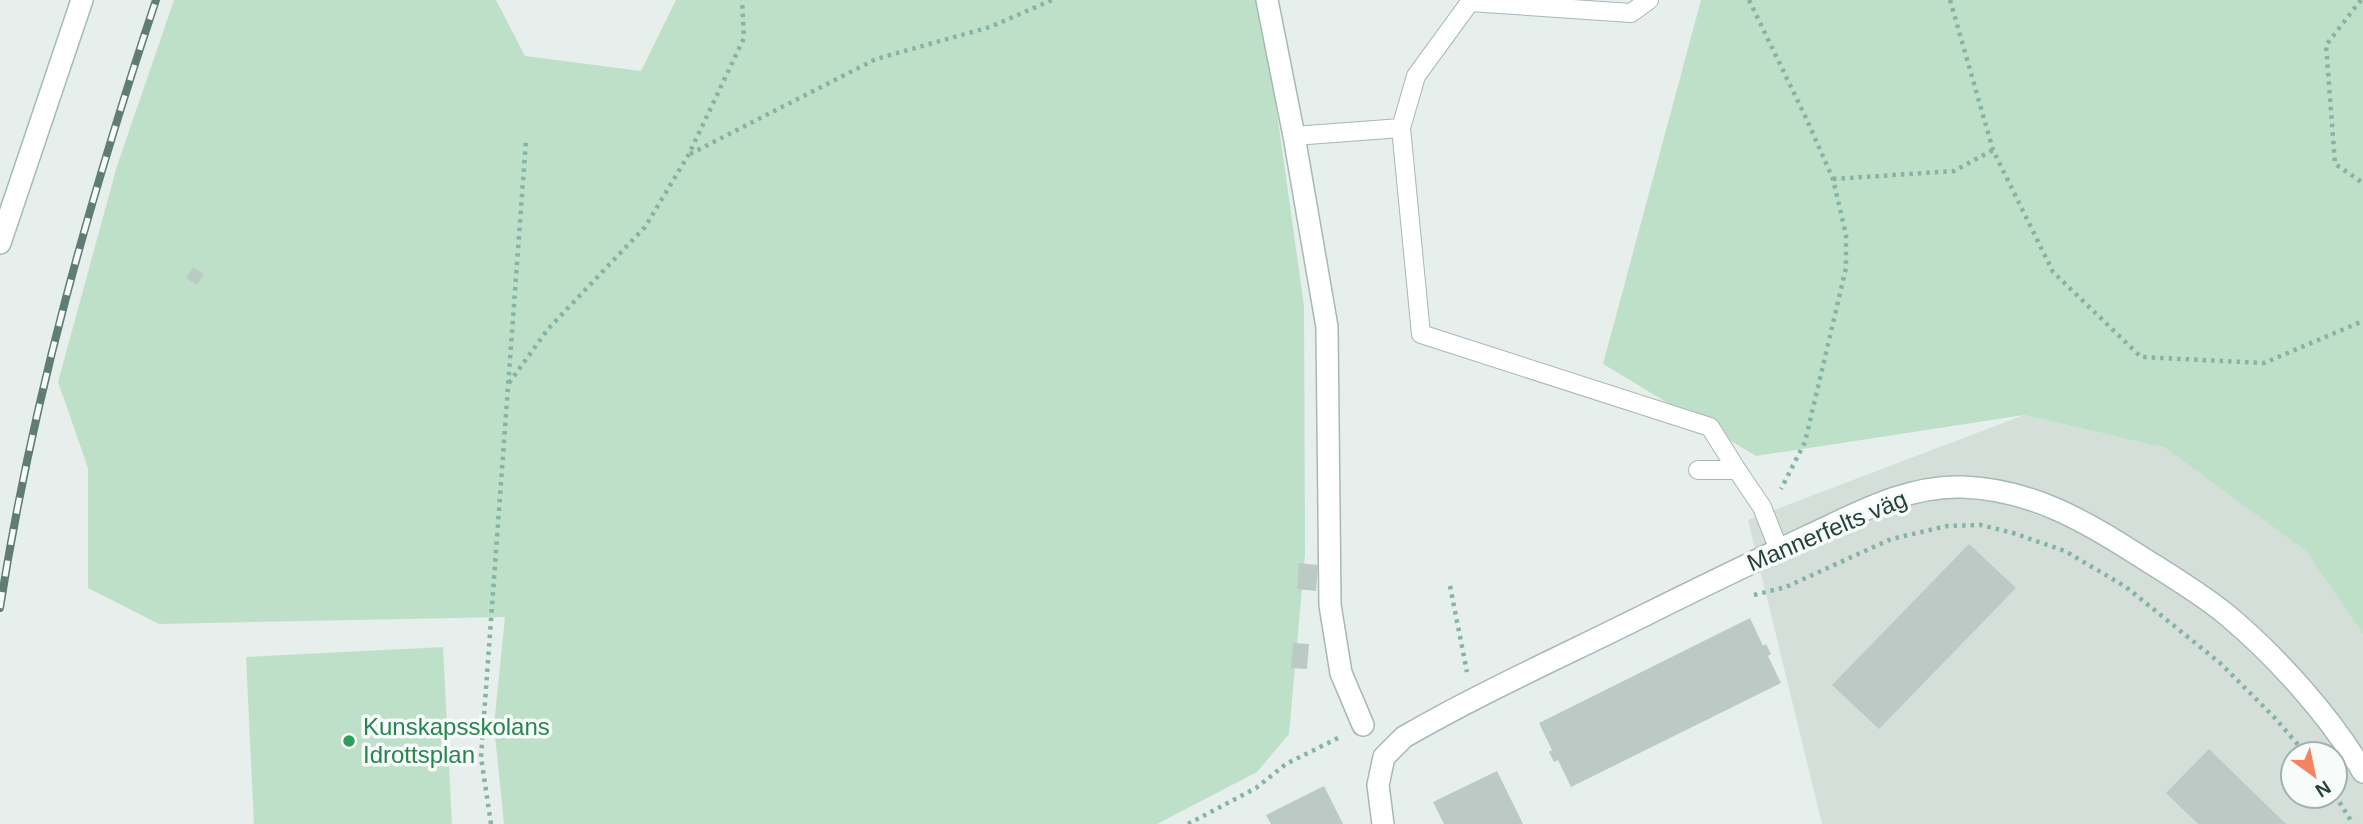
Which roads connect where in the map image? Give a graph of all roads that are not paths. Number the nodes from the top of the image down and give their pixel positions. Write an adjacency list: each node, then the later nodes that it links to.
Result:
1 (82, 0): 6 (street)
2 (1267, 0): 5 (street)
3 (1649, 0): 4 (lane)
4 (1401, 128): 5 (lane); 8 (lane)
5 (1294, 136): 10 (street)
6 (0, 243)
7 (1698, 470): 8 (lane)
8 (1738, 470): 9 (lane)
9 (1779, 550): 11 (street, Mannerfelts väg); 12 (street, Mannerfelts väg)
10 (1363, 725)
11 (2363, 772)
12 (1383, 824)

